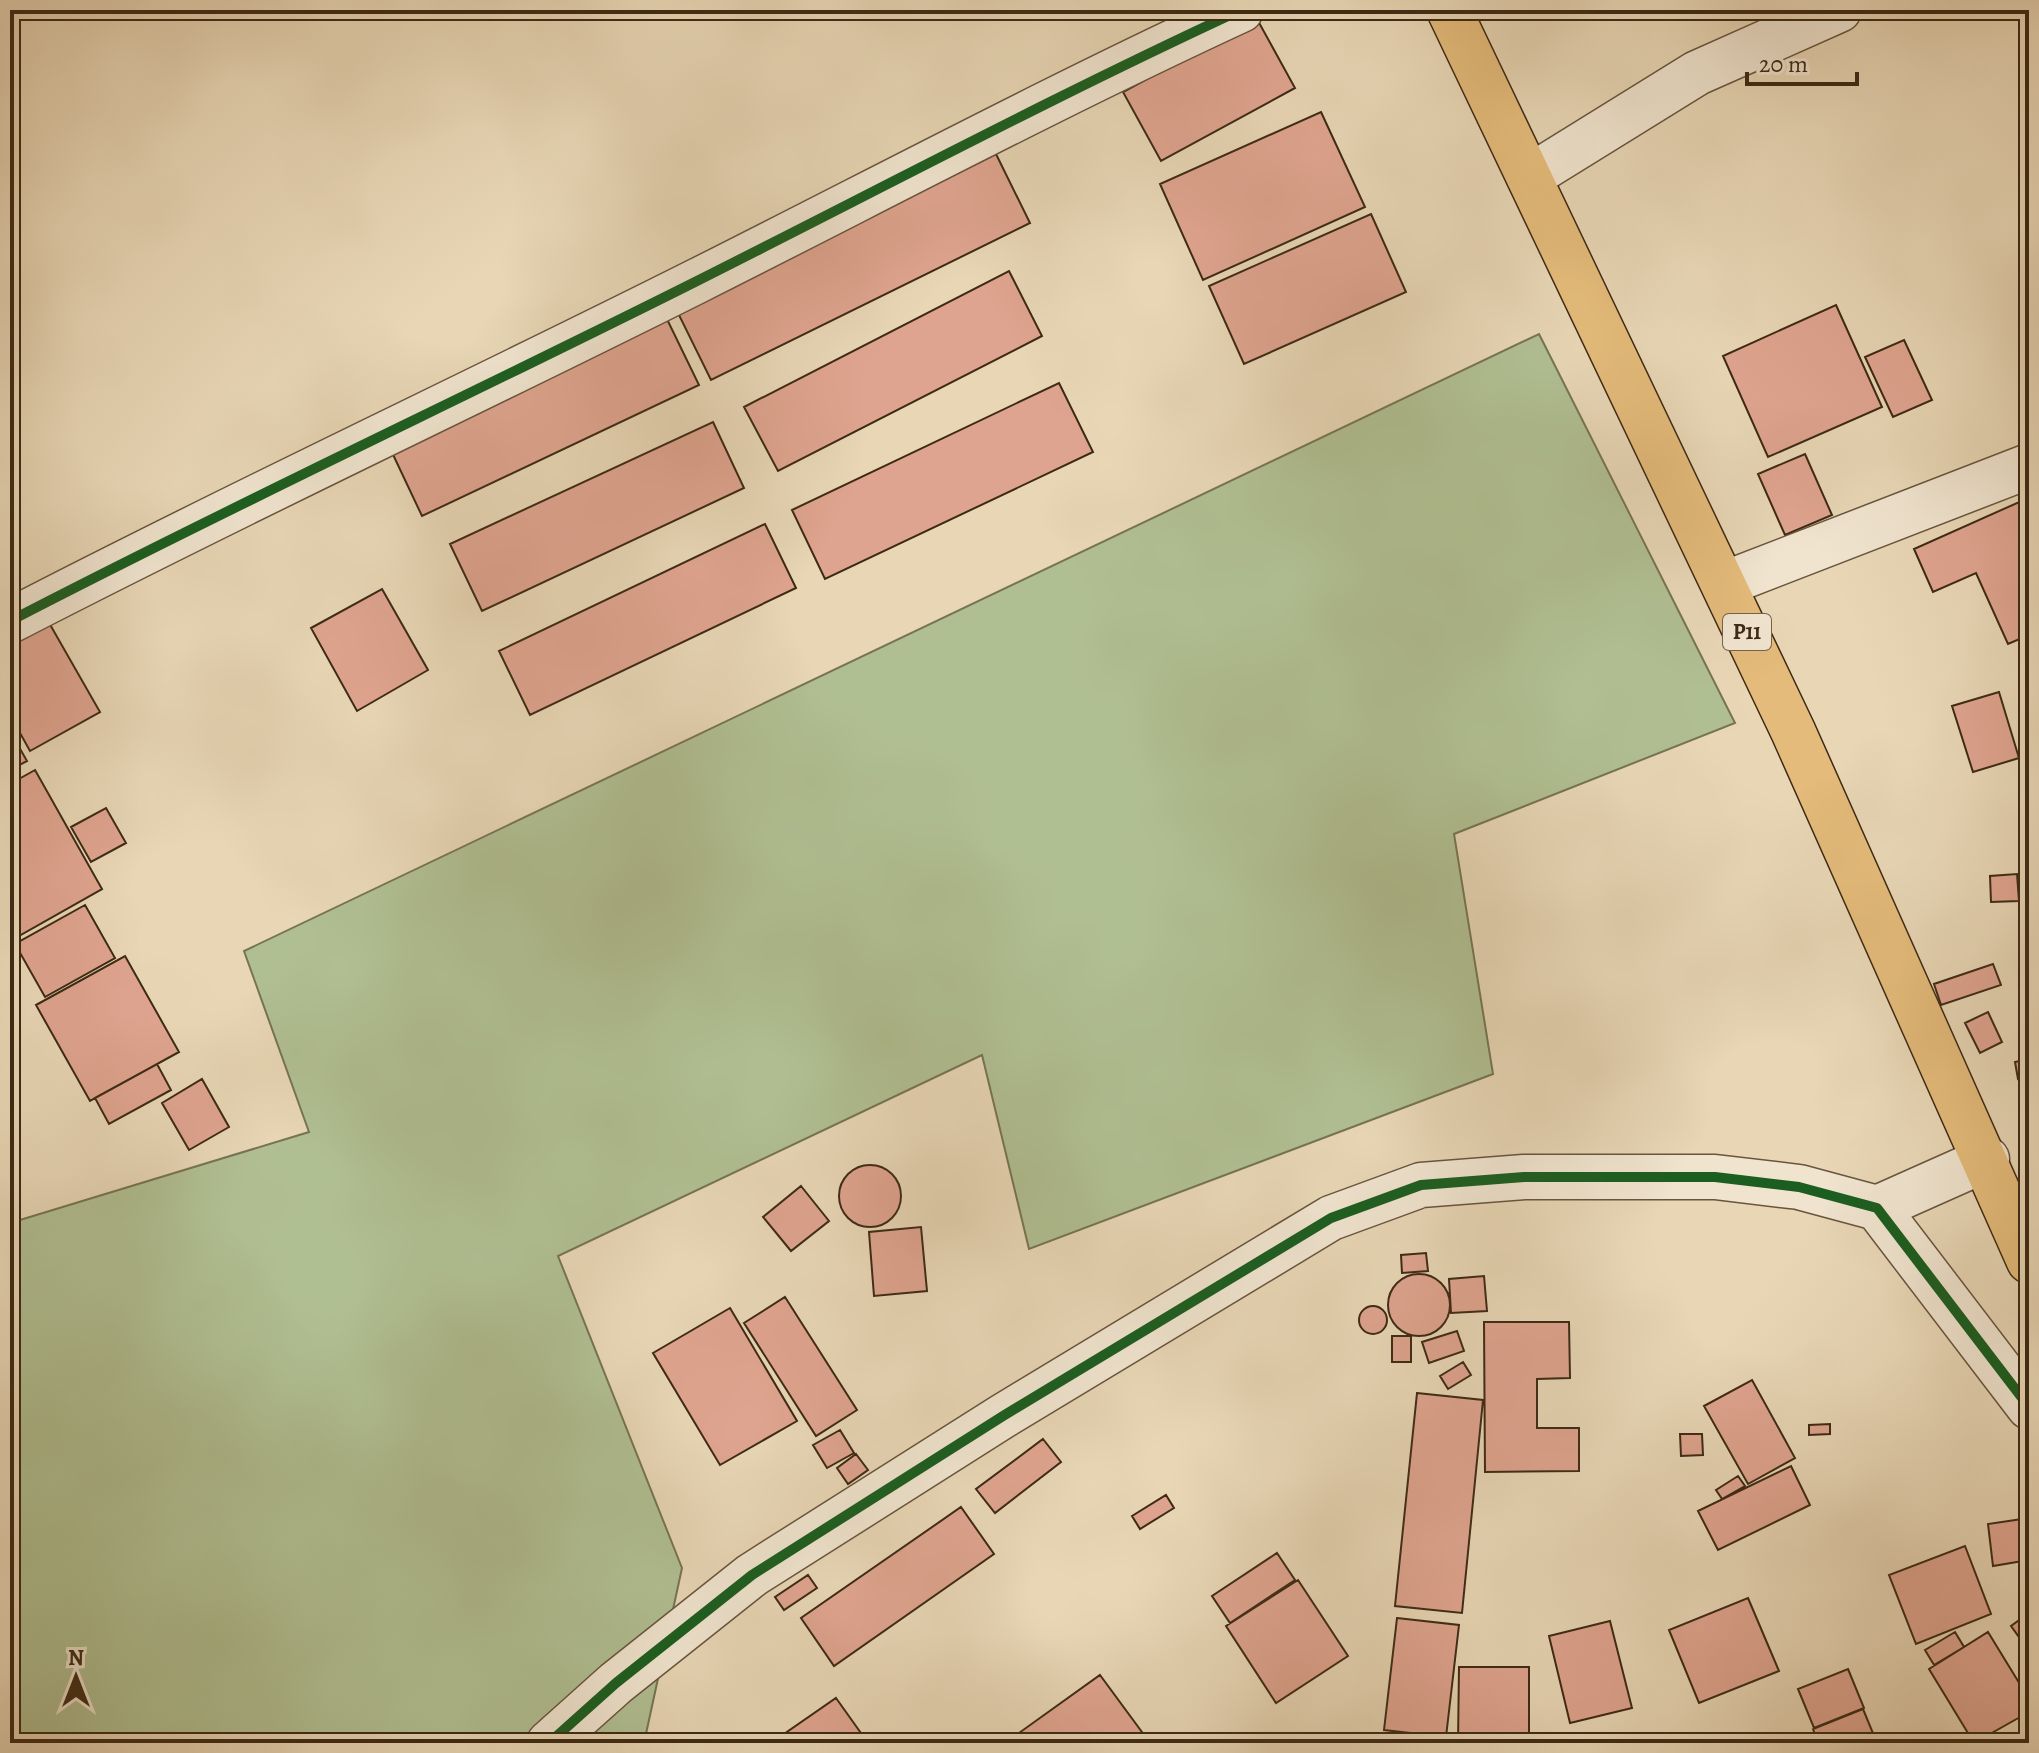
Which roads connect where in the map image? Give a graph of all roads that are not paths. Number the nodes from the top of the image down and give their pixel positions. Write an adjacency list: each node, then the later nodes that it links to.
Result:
1 (1241, 10): 7 (street)
2 (1449, 10): 4 (main road, P11)
3 (1839, 10): 4 (street)
4 (1529, 177): 6 (main road, P11)
5 (2029, 466): 6 (street)
6 (1724, 584): 8 (main road, P11)
7 (10, 621)
8 (1987, 1159): 9 (street); 10 (main road, P11)
9 (1877, 1208): 11 (street); 12 (street)
10 (2029, 1261)
11 (2029, 1407)
12 (549, 1743)

